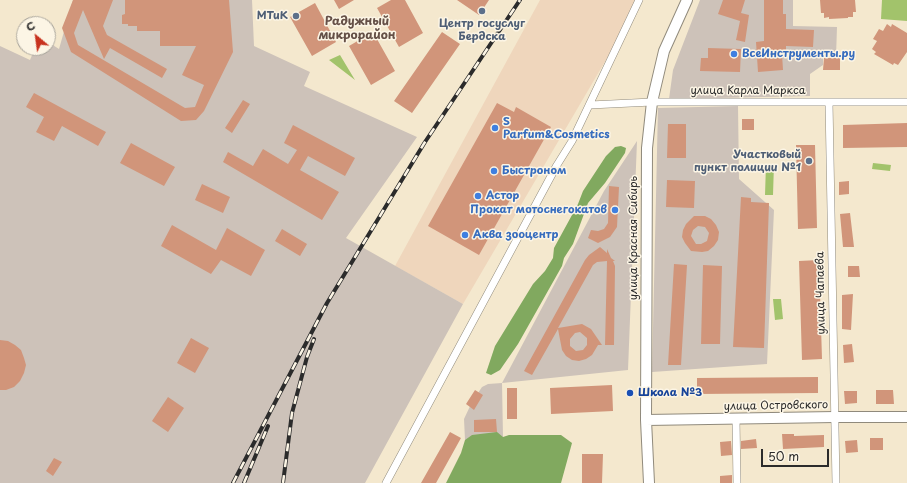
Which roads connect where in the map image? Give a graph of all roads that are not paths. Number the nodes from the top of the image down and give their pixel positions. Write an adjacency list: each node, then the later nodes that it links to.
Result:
1 (639, 0): 6 (street)
2 (687, 0): 3 (main road, улица Красная Сибирь)
3 (652, 102): 4 (street, улица Карла Маркса); 6 (street, улица Карла Маркса); 10 (main road, улица Красная Сибирь)
4 (830, 102): 5 (street, улица Карла Маркса); 7 (street, улица Чапаева)
5 (907, 102)
6 (590, 105): 11 (street)
7 (834, 417): 8 (main road, улица Островского); 9 (main road, улица Островского); 14 (street, улица Чапаева)
8 (907, 417)
9 (736, 419): 10 (main road, улица Островского); 13 (street)
10 (646, 420): 12 (main road, улица Красная Сибирь)
11 (386, 483)
12 (649, 483)
13 (736, 483)
14 (836, 483)

